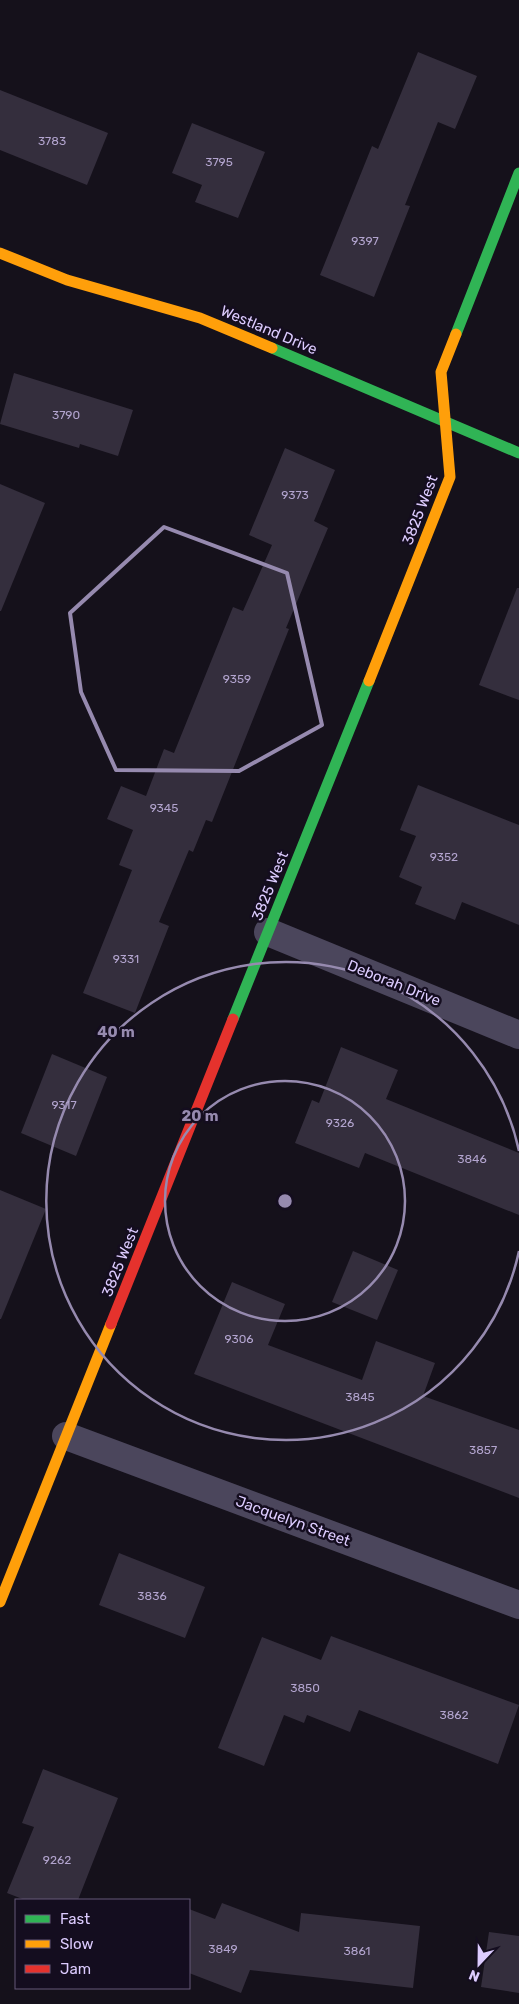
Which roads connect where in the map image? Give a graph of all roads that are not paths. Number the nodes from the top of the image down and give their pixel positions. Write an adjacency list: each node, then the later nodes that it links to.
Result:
1 (519, 173): 3 (street, 3825 West)
2 (0, 253): 3 (street, Westland Drive)
3 (446, 420): 4 (street, Westland Drive); 5 (street, 3825 West)
4 (519, 453)
5 (268, 932): 6 (street, Deborah Drive); 7 (street, 3825 West)
6 (519, 1034)
7 (66, 1436): 8 (street, 3825 West); 9 (street, Jacquelyn Street)
8 (0, 1602)
9 (519, 1605)

